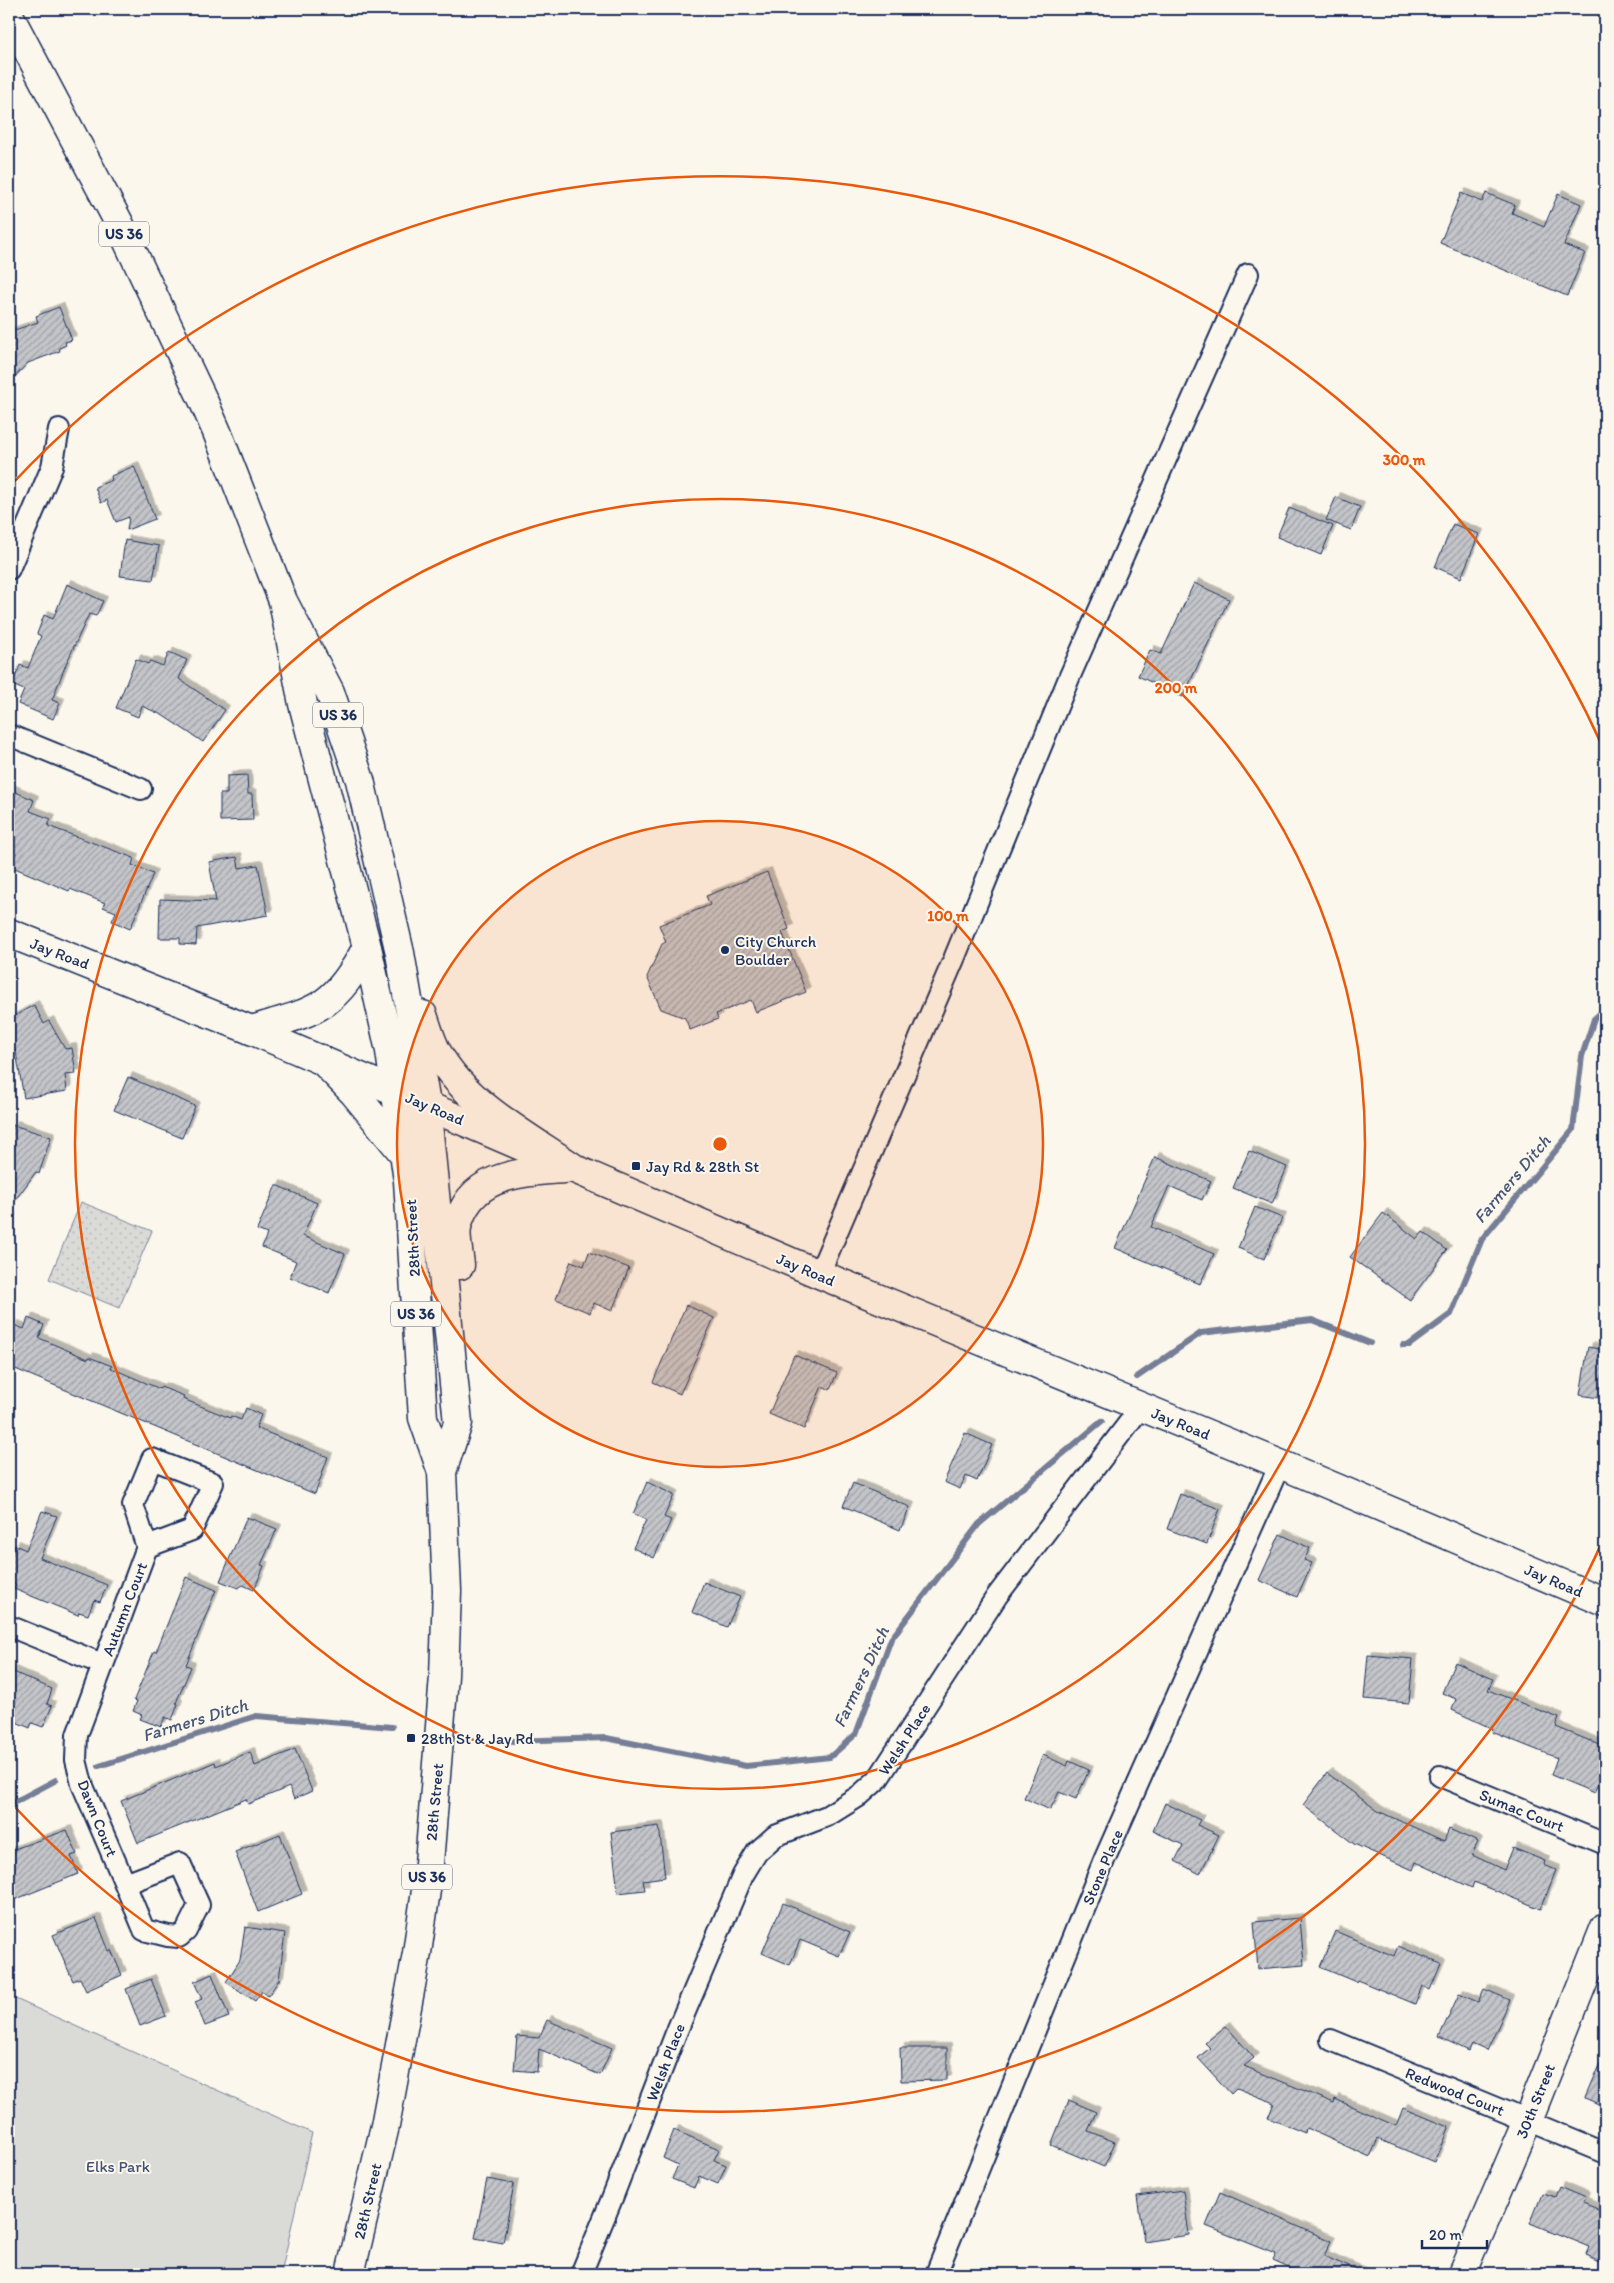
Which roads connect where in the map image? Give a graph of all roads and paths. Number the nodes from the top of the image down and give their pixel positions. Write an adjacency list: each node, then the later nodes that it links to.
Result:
1 (9, 14): 5 (main road, US 36)
2 (1248, 274): 17 (street)
3 (59, 429): 4 (street)
4 (9, 569)
5 (283, 601): 9 (main road, US 36); 10 (main road, US 36)
6 (9, 735): 7 (street)
7 (141, 789)
8 (9, 933): 11 (main road, Jay Road)
9 (367, 947): 11 (main road); 13 (main road, US 36)
10 (400, 953): 14 (main road, US 36); 16 (main road)
11 (251, 1030): 12 (main road, Jay Road)
12 (321, 1059): 13 (main road, Jay Road); 15 (main road)
13 (396, 1092): 14 (main road, Jay Road); 15 (main road, 28th Street / US 36)
14 (426, 1104): 16 (main road, Jay Road); 19 (main road, 28th Street / US 36)
15 (404, 1154): 21 (main road, 28th Street / US 36)
16 (574, 1168): 17 (main road, Jay Road); 19 (main road)
17 (819, 1274): 18 (main road, Jay Road)
18 (1141, 1407): 20 (main road, Jay Road); 34 (street, Welsh Place)
19 (458, 1423): 21 (main road, 28th Street / US 36)
20 (1280, 1464): 23 (main road, Jay Road); 35 (street, Stone Place)
21 (442, 1472): 33 (main road, 28th Street / US 36)
22 (148, 1547): 22 (street, Autumn Court); 25 (street, Autumn Court)
23 (1605, 1602)
24 (10, 1627): 25 (street, Autumn Court)
25 (102, 1664): 28 (street, Dawn Court)
26 (1440, 1776): 27 (street, Sumac Court)
27 (1605, 1844)
28 (125, 1884)
29 (1605, 1927): 31 (main road, 30th Street)
30 (1331, 2040): 31 (street, Redwood Court)
31 (1528, 2120): 32 (street, Redwood Court); 36 (main road, 30th Street)
32 (1605, 2153)
33 (350, 2274)
34 (581, 2274)
35 (936, 2274)
36 (1462, 2274)

